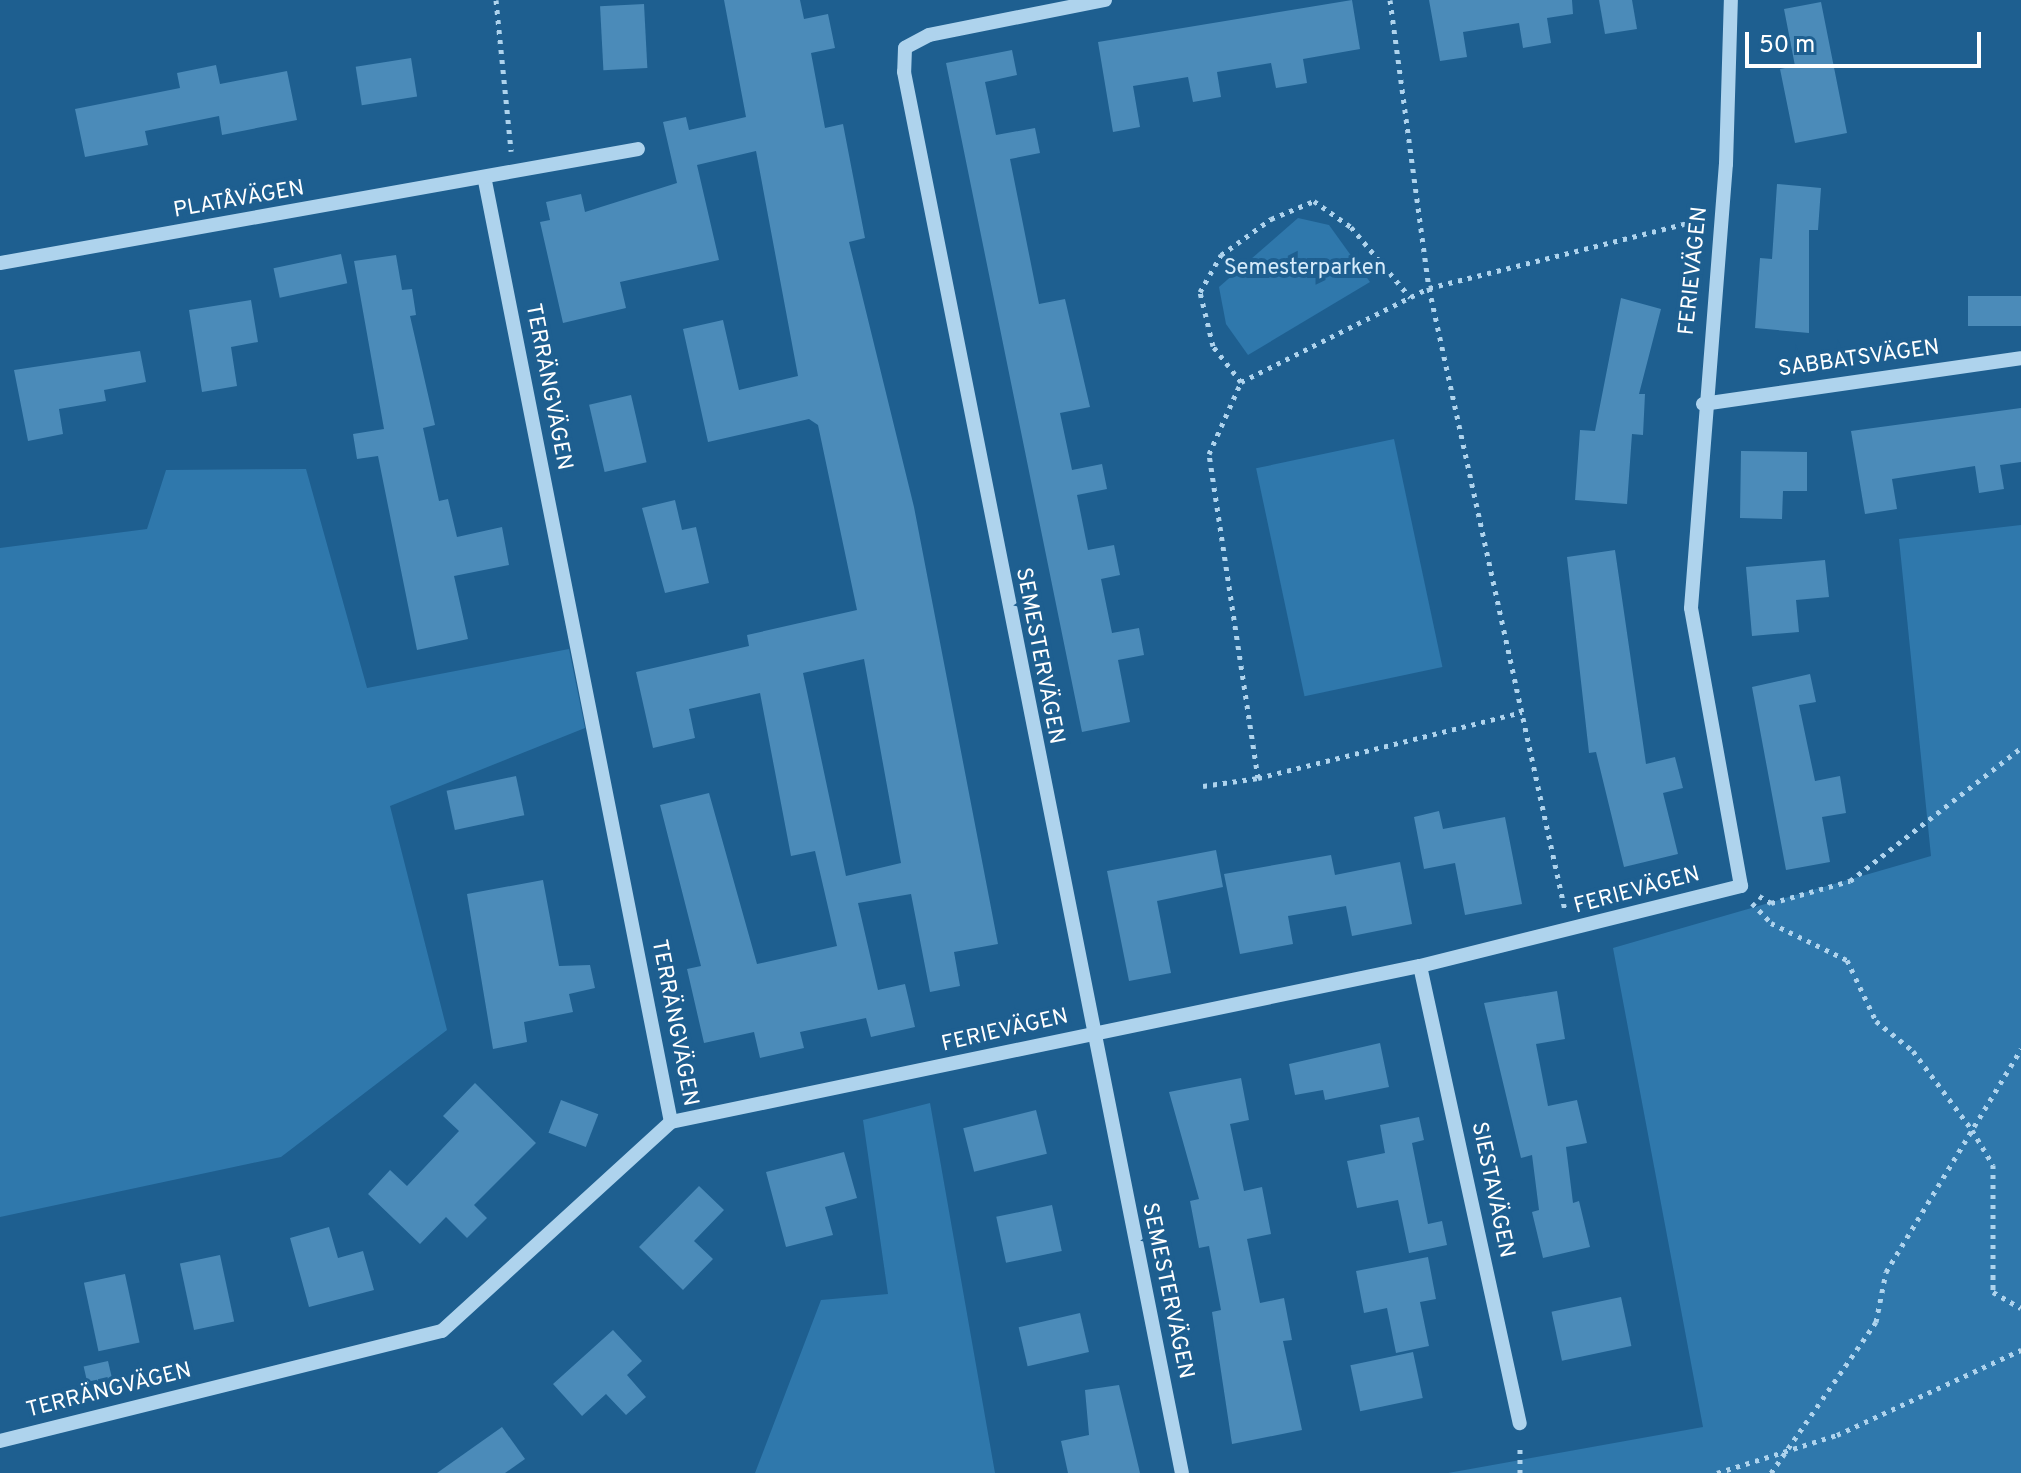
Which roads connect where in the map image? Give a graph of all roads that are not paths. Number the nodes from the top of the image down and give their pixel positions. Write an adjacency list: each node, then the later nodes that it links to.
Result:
1 (1105, 0): 9 (street, SEMESTERVÄGEN)
2 (1731, 0): 7 (street, FERIEVÄGEN)
3 (638, 149): 4 (street, PLATÅVÄGEN)
4 (485, 181): 5 (street, PLATÅVÄGEN); 10 (street, TERRÄNGVÄGEN)
5 (0, 263)
6 (2021, 358): 7 (street, SABBATSVÄGEN)
7 (1703, 404): 8 (street, FERIEVÄGEN)
8 (1420, 966): 9 (street, FERIEVÄGEN); 11 (street, SIESTAVÄGEN)
9 (1091, 1034): 10 (street, FERIEVÄGEN); 13 (street, SEMESTERVÄGEN)
10 (671, 1122): 12 (street, TERRÄNGVÄGEN)
11 (1520, 1423)
12 (0, 1441)
13 (1182, 1473)

